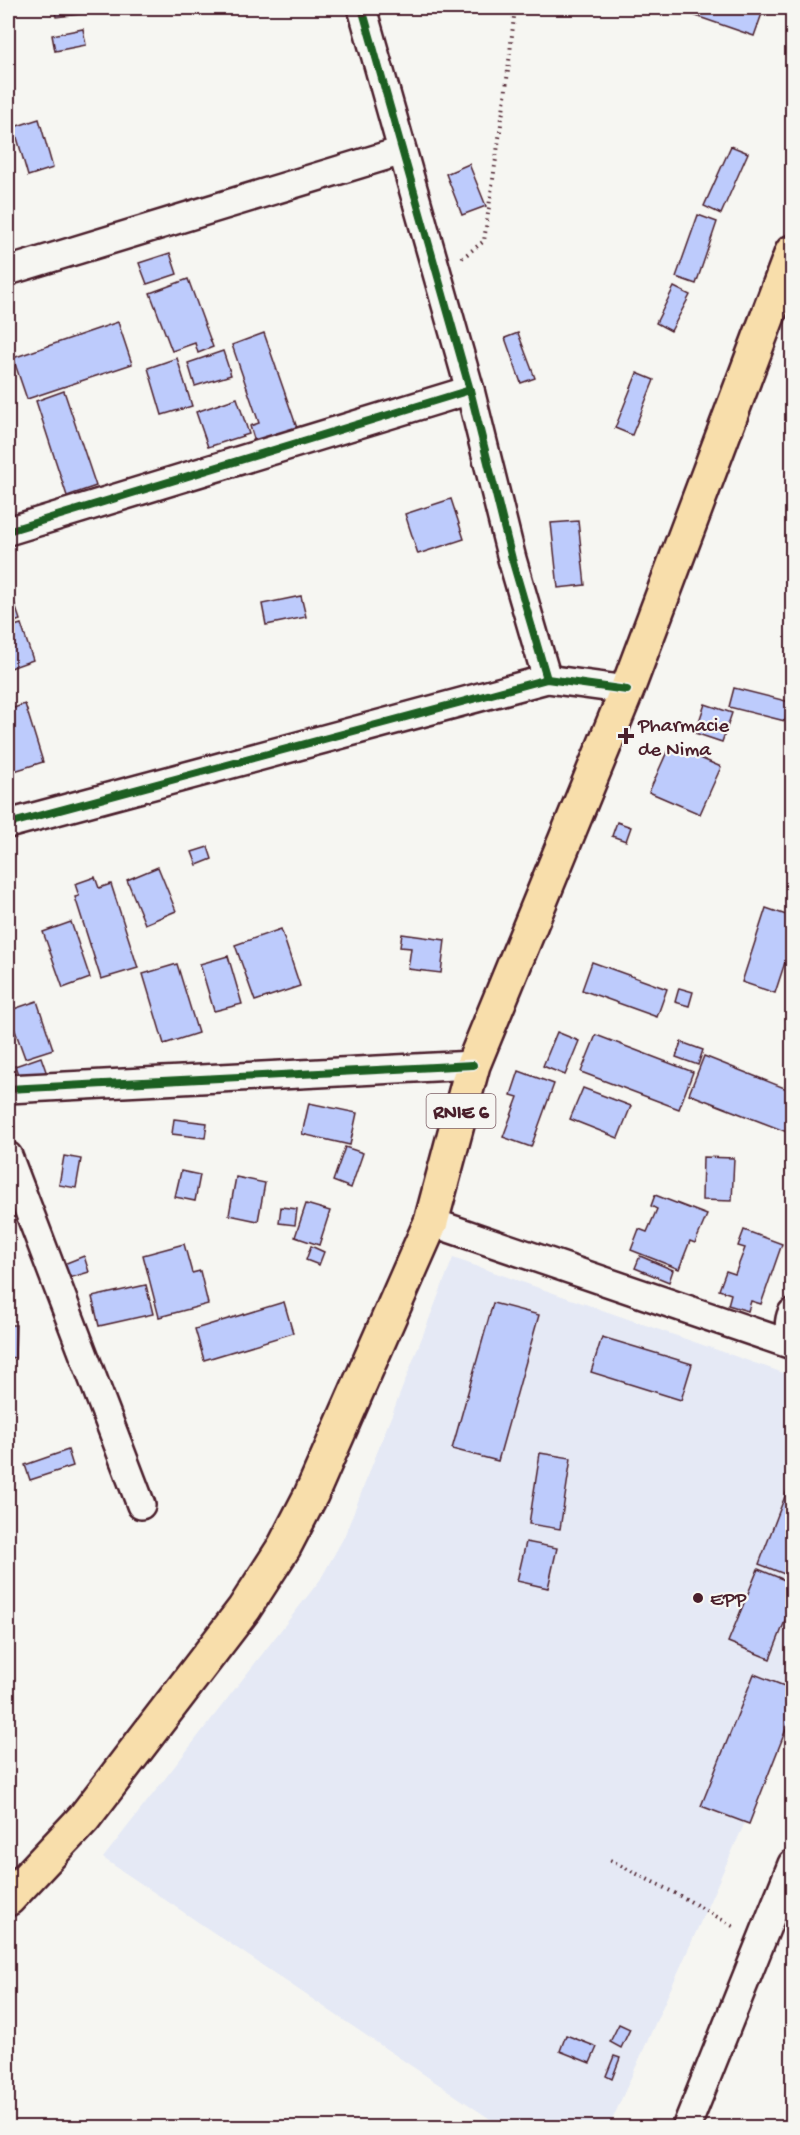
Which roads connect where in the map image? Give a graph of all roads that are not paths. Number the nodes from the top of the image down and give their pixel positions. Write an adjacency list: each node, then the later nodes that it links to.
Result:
1 (362, 8): 2 (street)
2 (402, 151): 4 (street); 5 (street)
3 (792, 252): 8 (main road, RNIE 6)
4 (8, 271)
5 (470, 390): 6 (street); 7 (street)
6 (8, 531)
7 (547, 679): 8 (street); 9 (street)
8 (627, 690): 10 (main road, RNIE 6)
9 (8, 824)
10 (473, 1065): 11 (street); 13 (main road, RNIE 6)
11 (8, 1089)
12 (8, 1156): 16 (street)
13 (431, 1222): 15 (street); 18 (main road, RNIE 6)
14 (792, 1313): 15 (street)
15 (792, 1343)
16 (141, 1505)
17 (792, 1864): 19 (street)
18 (8, 1899)
19 (686, 2127)

